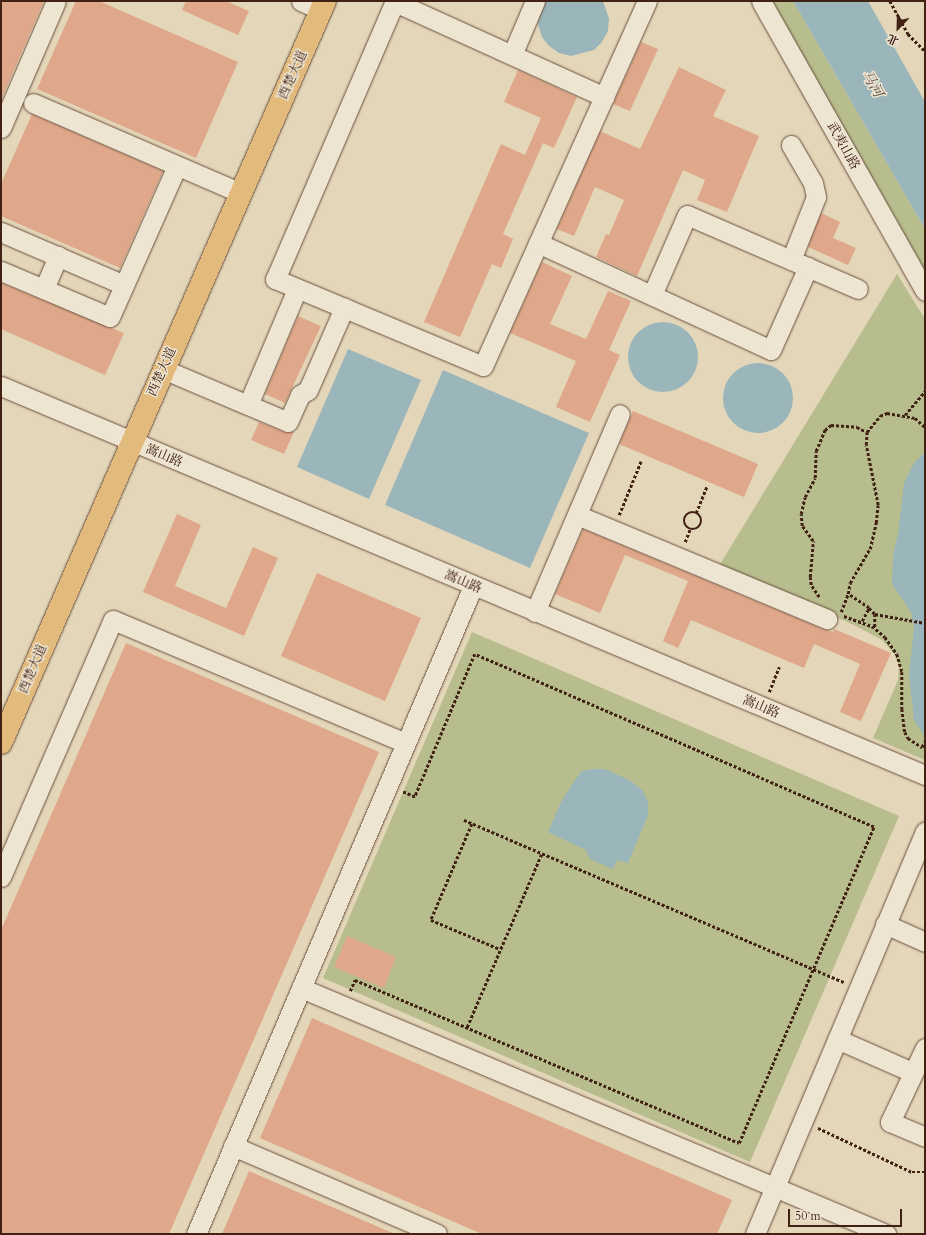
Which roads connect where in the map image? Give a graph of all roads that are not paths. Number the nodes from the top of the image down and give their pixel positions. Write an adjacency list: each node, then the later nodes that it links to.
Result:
1 (56, 1): 11 (street)
2 (301, 1): 7 (street)
3 (535, 1): 8 (street)
4 (647, 1): 9 (street)
5 (761, 1): 25 (street, 武夷山路)
6 (395, 2): 8 (street); 23 (street)
7 (323, 5): 14 (main road, 西楚大道)
8 (512, 55): 9 (street)
9 (604, 96): 16 (street)
10 (33, 103): 13 (street)
11 (1, 128)
12 (791, 145): 18 (street)
13 (177, 166): 14 (street); 21 (street)
14 (241, 193): 28 (main road, 西楚大道)
15 (1, 232): 17 (street)
16 (538, 243): 26 (street); 27 (street)
17 (58, 256): 21 (street); 22 (street)
18 (791, 260): 19 (street); 26 (street)
19 (808, 267): 24 (street); 26 (street)
20 (1, 271): 22 (street)
21 (124, 285): 22 (street)
22 (44, 289)
23 (297, 289): 27 (street); 30 (street)
24 (858, 289)
25 (925, 291)
26 (652, 295)
27 (344, 308): 30 (street)
28 (164, 369): 30 (street); 32 (main road, 西楚大道)
29 (1, 386): 32 (street, 嵩山路)
30 (248, 405)
31 (620, 414): 33 (street)
32 (131, 442): 34 (street, 嵩山路); 37 (main road, 西楚大道)
33 (577, 515): 35 (street); 36 (street)
34 (473, 586): 35 (street, 嵩山路); 38 (street)
35 (535, 612): 39 (street, 嵩山路)
36 (831, 612)
37 (1, 742)
38 (405, 743): 41 (street); 44 (street)
39 (925, 775)
40 (925, 831): 42 (street)
41 (1, 877)
42 (886, 924): 43 (street); 45 (street)
43 (925, 942)
44 (301, 988): 49 (street); 50 (street)
45 (837, 1039): 47 (street); 50 (street)
46 (925, 1048): 47 (street)
47 (912, 1072): 48 (street)
48 (925, 1137)
49 (233, 1146): 51 (street); 52 (street)
50 (775, 1186): 53 (street); 54 (street)
51 (196, 1234)
52 (437, 1234)
53 (755, 1234)
54 (886, 1234)

